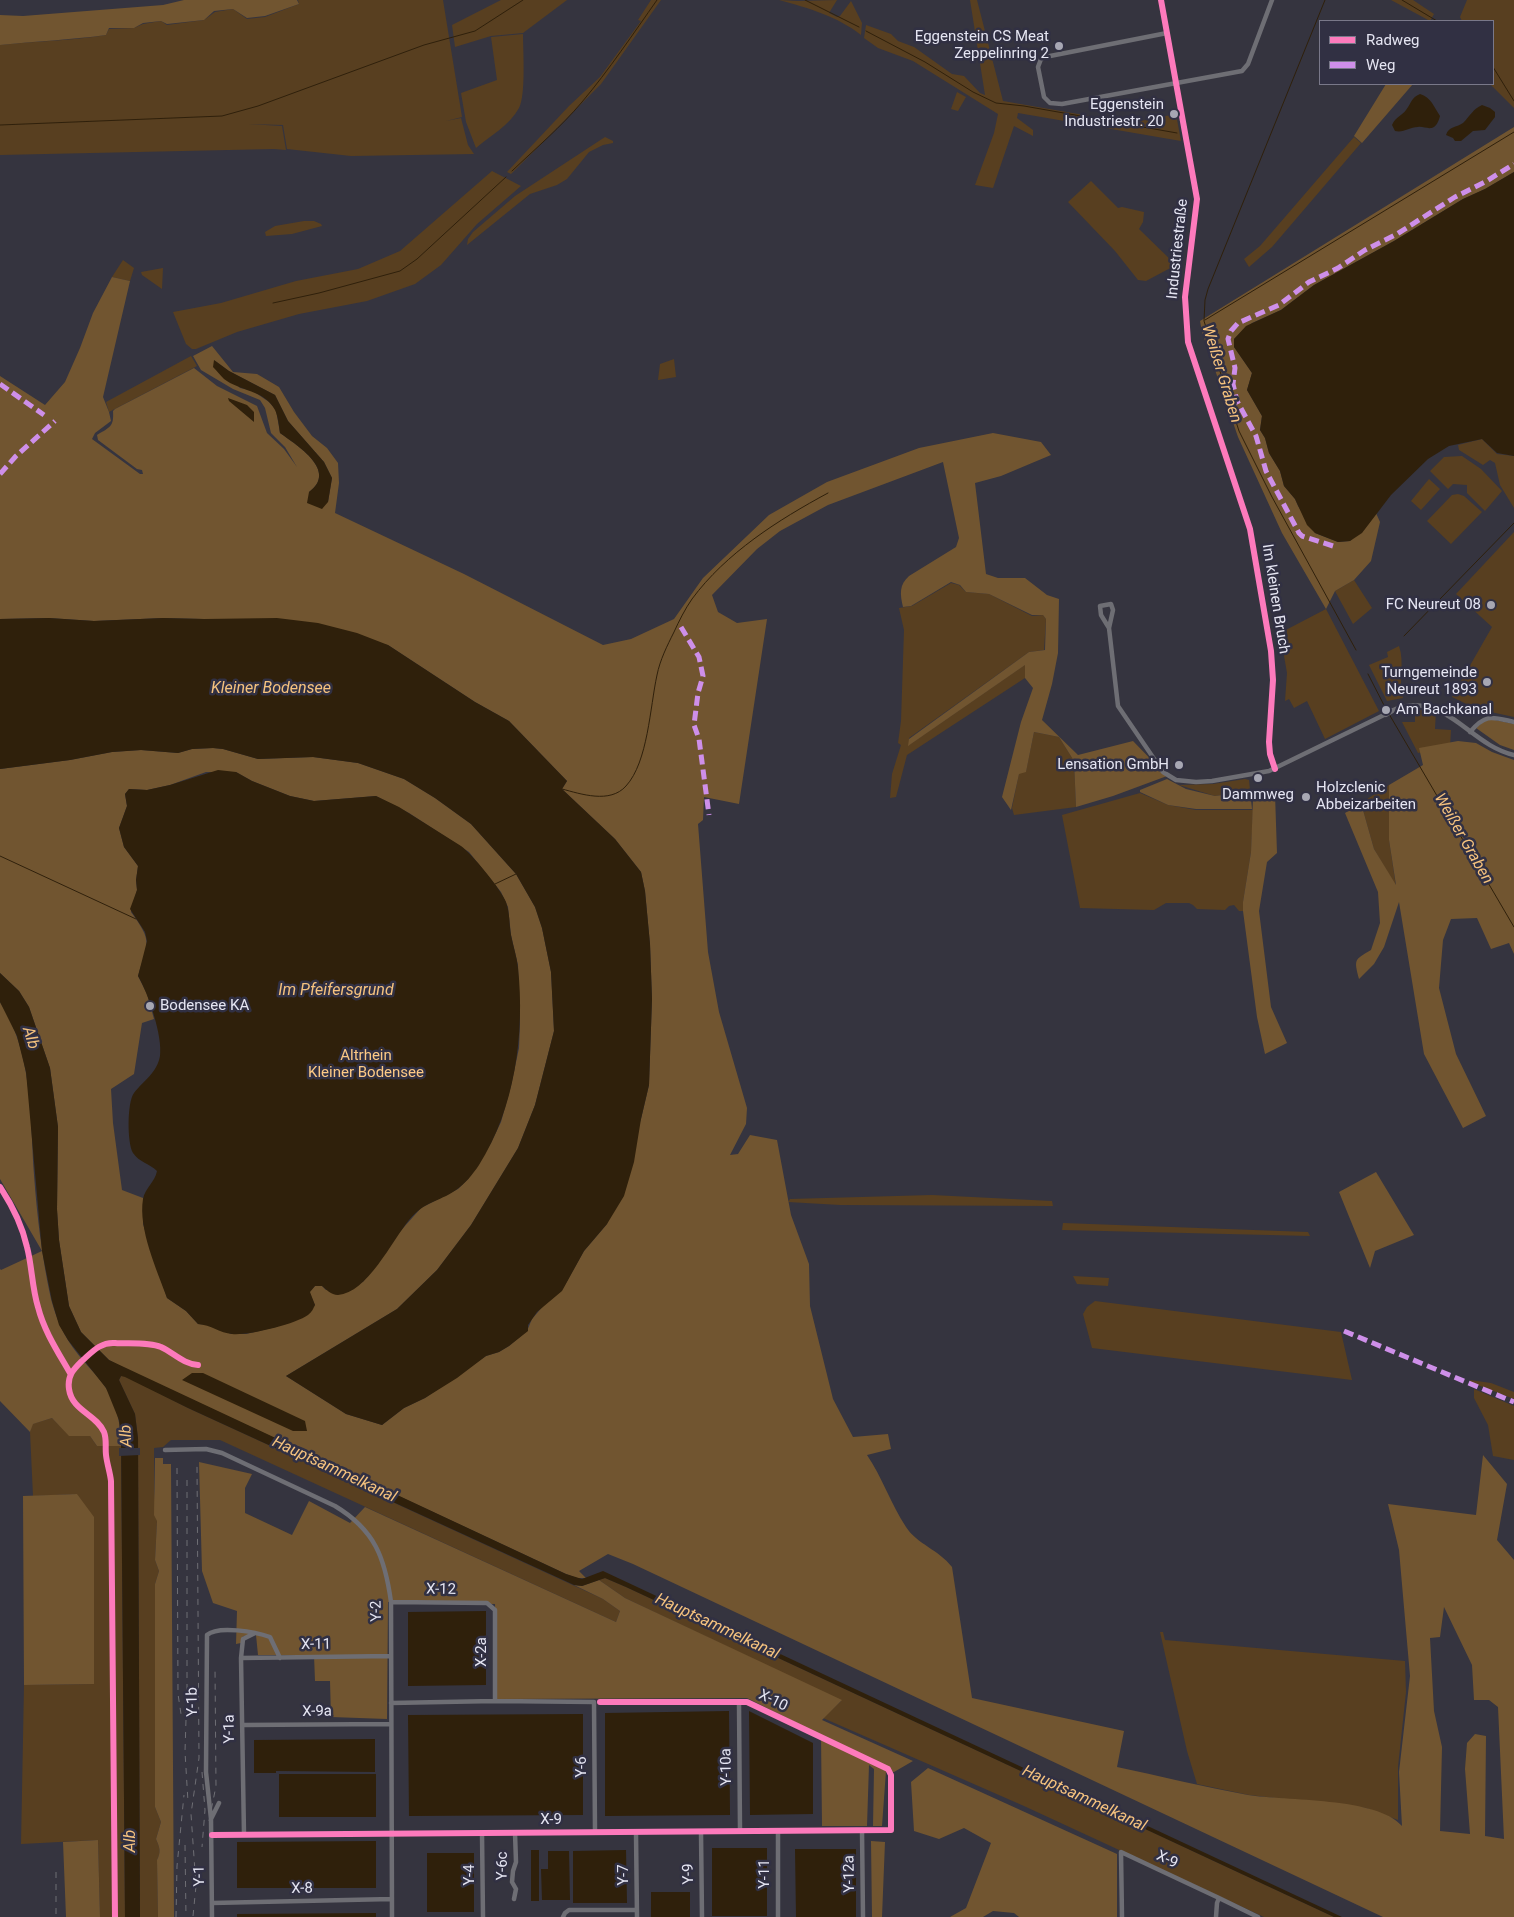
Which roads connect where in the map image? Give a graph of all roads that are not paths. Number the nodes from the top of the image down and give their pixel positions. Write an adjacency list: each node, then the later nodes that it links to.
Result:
1 (1161, 0): 3 (street, Industriestraße)
2 (1272, 0): 4 (street)
3 (1167, 33): 4 (street, Industriestraße); 4 (street)
4 (1175, 84): 5 (street, Industriestraße)
5 (1220, 438): 10 (street, Im kleinen Bruch)
6 (1108, 628): 6 (street); 10 (street)
7 (1514, 722): 8 (street)
8 (1470, 732): 9 (street); 10 (street)
9 (1514, 755)
10 (1275, 769)
11 (165, 1450): 12 (street, Y-2)
12 (390, 1602): 13 (street, X-12); 15 (street, Y-2)
13 (491, 1605): 18 (street, X-2a)
14 (257, 1632): 16 (street, Y-1a); 17 (street); 25 (street, Y-1b)
15 (391, 1656): 17 (street, X-11); 21 (street, Y-2)
16 (242, 1658): 17 (street, X-11); 23 (street, Y-1a)
17 (280, 1658)
18 (495, 1701): 19 (street, X-10); 21 (street, X-10)
19 (597, 1702): 20 (street, X-10); 30 (street, Y-6)
20 (739, 1702): 27 (street, X-10); 28 (street, Y-10a)
21 (391, 1703): 22 (street, Y-2)
22 (391, 1724): 23 (street, X-9a); 35 (street, Y-2)
23 (243, 1725): 37 (street, Y-1a)
24 (220, 1803): 25 (street)
25 (211, 1819): 36 (street, Y-1b)
26 (862, 1830): 27 (street, X-9); 29 (street, X-9); 50 (street, Y-12a)
27 (891, 1830)
28 (740, 1831): 29 (street, X-9); 32 (street, X-9)
29 (778, 1831): 49 (street, Y-11)
30 (595, 1832): 31 (street, X-9); 34 (street, X-9)
31 (636, 1832): 32 (street, X-9); 42 (street, Y-7)
32 (701, 1832): 48 (street, Y-9)
33 (482, 1833): 34 (street, X-9); 35 (street, X-9); 45 (street, Y-4)
34 (516, 1833): 39 (street, Y-6c)
35 (392, 1834): 37 (street, X-9); 38 (street, Y-2)
36 (212, 1835): 37 (street, X-9); 41 (street, Y-1)
37 (244, 1835)
38 (392, 1899): 41 (street, X-8); 44 (street, Y-2)
39 (514, 1899)
40 (1218, 1900): 51 (street, X-9); 52 (street); 53 (street, X-9)
41 (212, 1903): 43 (street, Y-1)
42 (636, 1910): 46 (street); 47 (street, Y-7)
43 (212, 1917)
44 (392, 1917)
45 (483, 1917)
46 (563, 1917)
47 (637, 1917)
48 (702, 1917)
49 (778, 1917)
50 (863, 1917)
51 (1122, 1917)
52 (1216, 1917)
53 (1258, 1917)

